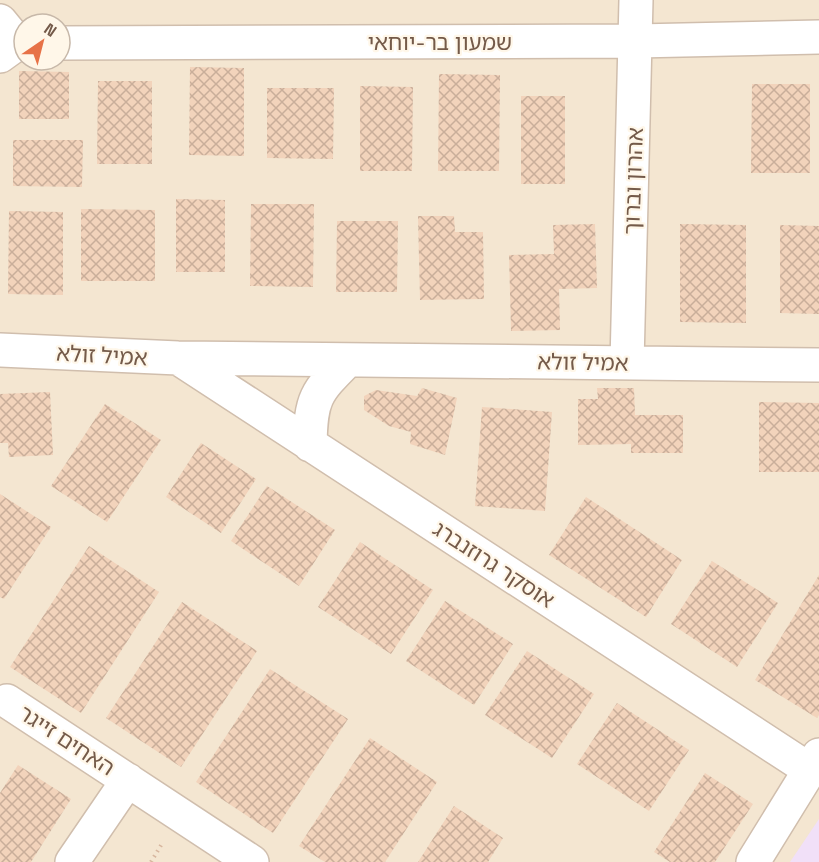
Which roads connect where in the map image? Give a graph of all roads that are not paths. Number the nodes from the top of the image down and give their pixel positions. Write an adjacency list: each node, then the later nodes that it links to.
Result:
1 (636, 0): 3 (street, אהרון וברוך)
2 (819, 37): 3 (street, שמעון בר-יוחאי)
3 (637, 41): 4 (street, שמעון בר-יוחאי); 8 (street, אהרון וברוך)
4 (72, 43)
5 (0, 350): 6 (street, אמיל זולא)
6 (178, 358): 7 (street, אמיל זולא); 10 (street, אוסקר גרוזנברג)
7 (348, 360): 8 (street, אמיל זולא); 10 (street)
8 (627, 363): 9 (street, אמיל זולא)
9 (819, 365)
10 (310, 445): 12 (street, אוסקר גרוזנברג)
11 (6, 700): 13 (street, האחים זייגר)
12 (814, 762): 16 (street)
13 (128, 780): 14 (street, האחים זייגר); 15 (street, האחים זייגר)
14 (72, 862)
15 (252, 862)
16 (753, 862)

